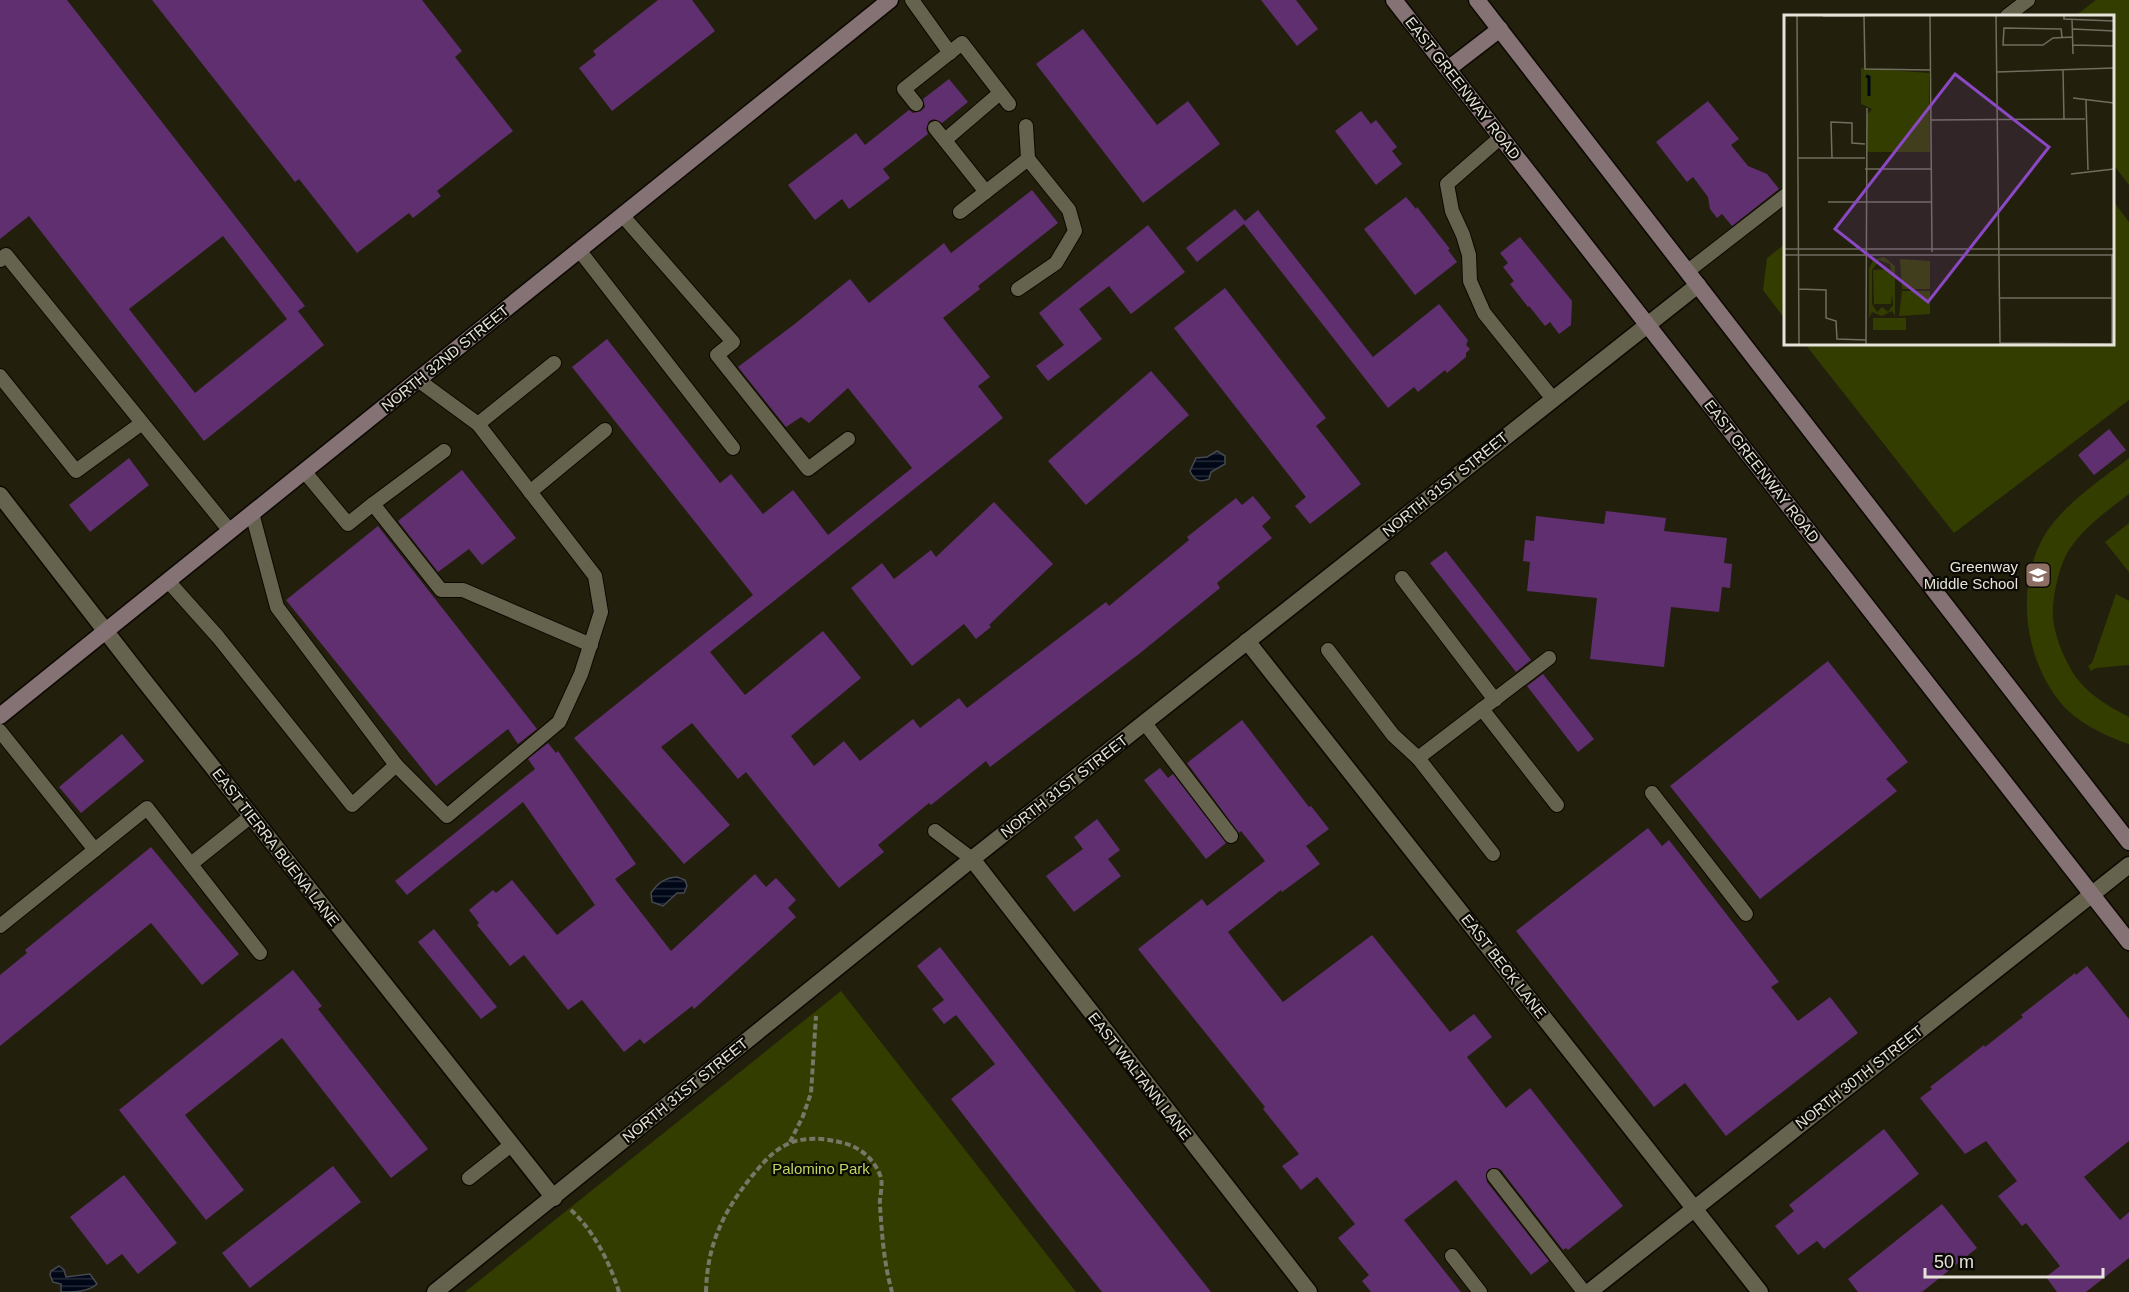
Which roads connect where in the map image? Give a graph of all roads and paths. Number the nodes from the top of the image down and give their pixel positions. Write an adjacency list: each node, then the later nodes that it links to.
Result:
1 (890, 0): 19 (main road, NORTH 32ND STREET)
2 (912, 0): 8 (lane)
3 (1394, 0): 9 (main road, EAST GREENWAY ROAD)
4 (1477, 0): 7 (main road)
5 (2028, 0): 6 (lane)
6 (2008, 15)
7 (1500, 29): 9 (main road); 22 (main road)
8 (950, 53): 10 (lane); 14 (lane)
9 (1448, 69): 13 (main road, EAST GREENWAY ROAD)
10 (916, 104)
11 (1026, 126): 15 (lane)
12 (935, 128): 14 (lane)
13 (1501, 136): 25 (main road, EAST GREENWAY ROAD); 29 (lane)
14 (945, 140): 16 (lane)
15 (1028, 159): 16 (lane); 24 (lane)
16 (986, 192): 18 (lane)
17 (1784, 196): 22 (lane)
18 (960, 212)
19 (622, 215): 20 (main road, NORTH 32ND STREET); 33 (lane)
20 (579, 250): 28 (main road, NORTH 32ND STREET); 34 (lane)
21 (0, 260): 30 (lane)
22 (1688, 271): 23 (main road)
23 (1698, 285): 25 (street, NORTH 31ST STREET); 61 (main road)
24 (1018, 289)
25 (1648, 324): 29 (street, NORTH 31ST STREET); 67 (main road, EAST GREENWAY ROAD)
26 (554, 363): 31 (lane)
27 (0, 376): 30 (lane)
28 (418, 380): 31 (lane); 36 (main road, NORTH 32ND STREET)
29 (1553, 399): 45 (street, NORTH 31ST STREET)
30 (142, 423): 41 (lane)
31 (478, 424): 37 (lane)
32 (605, 430): 37 (lane)
33 (848, 439)
34 (733, 447)
35 (444, 451): 39 (lane)
36 (304, 471): 39 (lane); 40 (main road, NORTH 32ND STREET)
37 (530, 492): 46 (lane)
38 (0, 495): 44 (street, EAST TIERRA BUENA LANE)
39 (373, 504): 46 (lane)
40 (252, 513): 41 (main road, NORTH 32ND STREET); 55 (lane)
41 (230, 531): 43 (main road, NORTH 32ND STREET)
42 (1402, 578): 49 (lane)
43 (168, 581): 44 (main road, NORTH 32ND STREET); 55 (lane)
44 (105, 632): 51 (main road, NORTH 32ND STREET); 58 (street, EAST TIERRA BUENA LANE)
45 (1247, 641): 52 (street, NORTH 31ST STREET); 78 (street, EAST BECK LANE)
46 (591, 645): 55 (lane)
47 (1328, 650): 54 (lane)
48 (1549, 658): 49 (lane)
49 (1495, 700): 50 (lane)
50 (1482, 709): 54 (lane); 57 (lane)
51 (0, 716)
52 (1144, 722): 60 (lane); 64 (street, NORTH 31ST STREET)
53 (0, 731): 62 (lane)
54 (1418, 758): 63 (lane)
55 (396, 765)
56 (1652, 794): 68 (lane)
57 (1557, 805)
58 (251, 816): 65 (lane); 74 (street, EAST TIERRA BUENA LANE)
59 (935, 831): 64 (lane)
60 (1231, 836)
61 (2129, 842)
62 (95, 850): 65 (lane); 69 (lane)
63 (1493, 854)
64 (972, 859): 77 (street, NORTH 31ST STREET); 85 (street, EAST WALTANN LANE)
65 (191, 864): 71 (lane)
66 (2129, 864): 67 (street, NORTH 30TH STREET)
67 (2091, 894): 70 (main road, EAST GREENWAY ROAD); 78 (street, NORTH 30TH STREET)
68 (1746, 914)
69 (0, 926)
70 (2129, 942)
71 (260, 953)
72 (816, 1016): 73 (path)
73 (790, 1143): 83 (path); 84 (path)
74 (511, 1144): 76 (lane); 77 (street, EAST TIERRA BUENA LANE)
75 (1494, 1176): 87 (lane)
76 (469, 1178)
77 (554, 1197): 81 (street, NORTH 31ST STREET)
78 (1694, 1208): 88 (street, NORTH 30TH STREET); 89 (street, EAST BECK LANE)
79 (571, 1210): 82 (path)
80 (1452, 1256): 86 (lane)
81 (435, 1292)
82 (619, 1292)
83 (706, 1292)
84 (892, 1292)
85 (1309, 1292)
86 (1480, 1292)
87 (1584, 1292)
88 (1589, 1292)
89 (1760, 1292)

